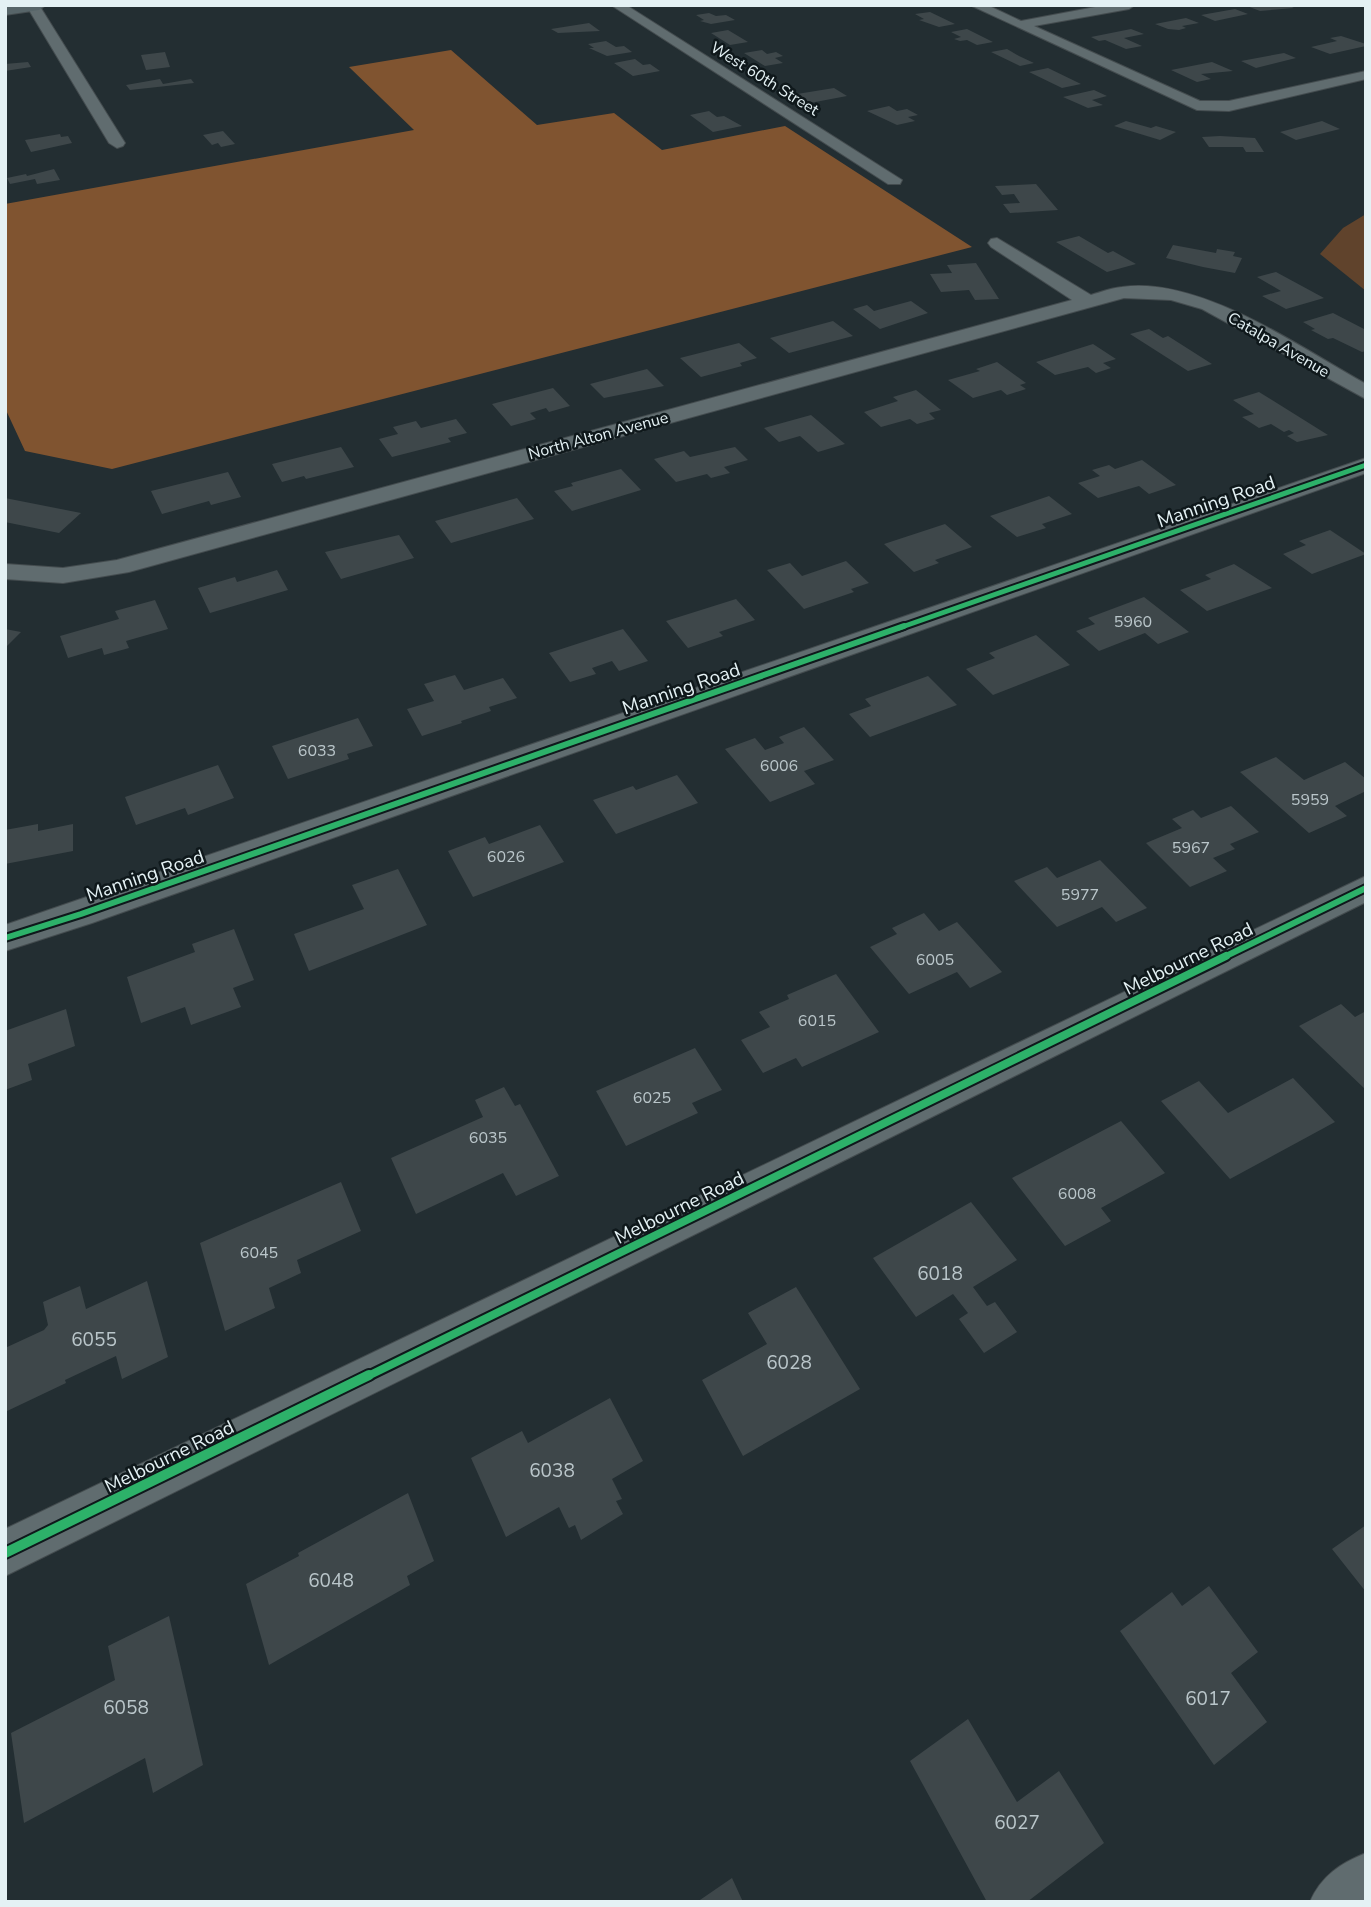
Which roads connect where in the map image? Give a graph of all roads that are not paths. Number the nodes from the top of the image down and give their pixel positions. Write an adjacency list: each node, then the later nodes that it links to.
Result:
1 (39, 5): 5 (main road)
2 (617, 5): 10 (street, West 60th Street)
3 (976, 5): 7 (street)
4 (1129, 5): 7 (street)
5 (32, 6): 6 (main road); 9 (street)
6 (5, 10)
7 (1019, 25): 8 (street)
8 (1366, 75)
9 (117, 143)
10 (894, 180)
11 (997, 243): 13 (street)
12 (1190, 298): 13 (street, North Alton Avenue); 14 (street, Catalpa Avenue)
13 (1087, 301): 16 (street, North Alton Avenue)
14 (1366, 394)
15 (1366, 465): 18 (street, Manning Road)
16 (5, 571)
17 (1366, 888): 19 (street, Melbourne Road)
18 (5, 938)
19 (5, 1553)
20 (1366, 1879): 21 (street)
21 (1337, 1902)

